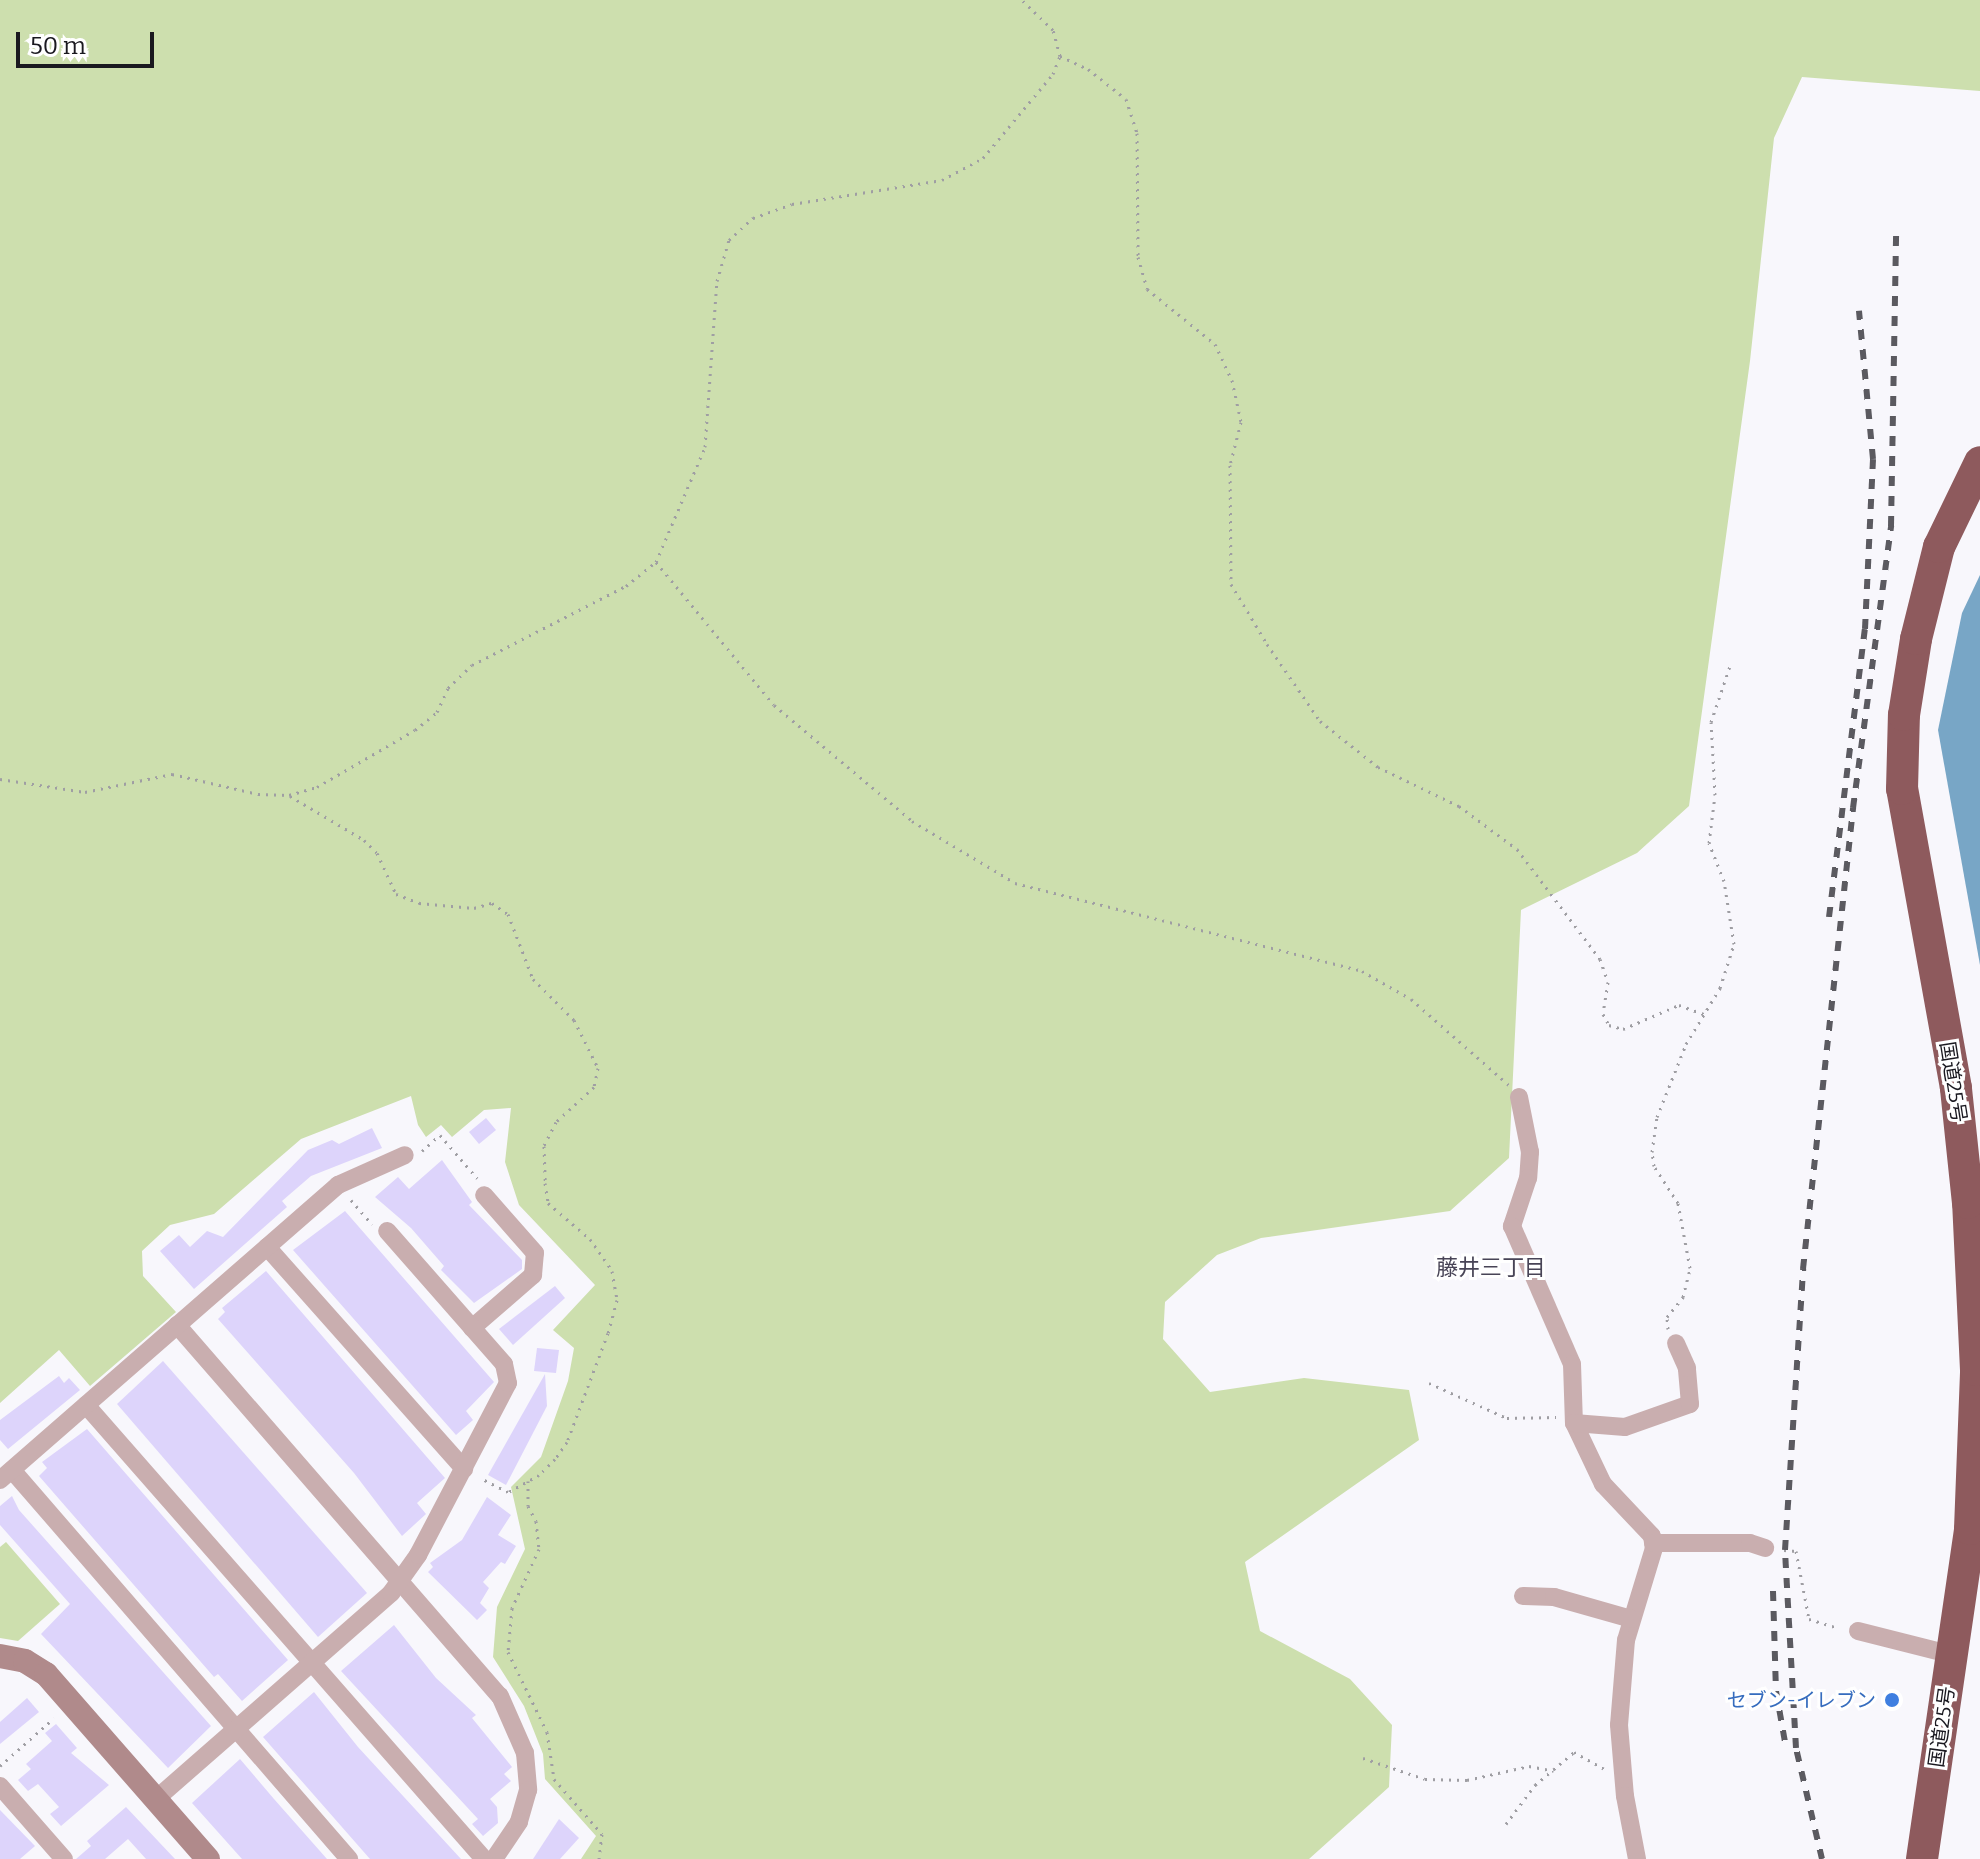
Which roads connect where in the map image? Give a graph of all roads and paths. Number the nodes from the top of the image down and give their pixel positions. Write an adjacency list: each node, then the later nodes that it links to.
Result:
1 (1022, 0): 2 (path)
2 (1060, 56): 4 (path); 8 (path)
3 (1980, 462): 30 (highway, 国道25号)
4 (656, 562): 7 (path); 9 (path)
5 (1730, 666): 8 (path)
6 (0, 779): 7 (path)
7 (289, 795): 23 (path)
8 (1704, 1014): 17 (path)
9 (1519, 1097): 20 (street)
10 (405, 1155): 11 (street); 12 (path)
11 (338, 1185): 13 (path); 14 (street)
12 (484, 1195): 16 (street)
13 (380, 1228): 16 (street)
14 (267, 1247): 15 (street); 21 (street)
15 (177, 1325): 19 (street); 26 (street)
16 (472, 1328): 21 (street)
17 (1676, 1343): 20 (street)
18 (1429, 1383): 20 (path)
19 (86, 1405): 22 (street); 32 (street)
20 (1574, 1423): 24 (street)
21 (464, 1469): 23 (path); 26 (street)
22 (6, 1475): 34 (street)
23 (528, 1481): 47 (path)
24 (1653, 1543): 25 (street); 28 (street)
25 (1765, 1548): 29 (path)
26 (401, 1579): 32 (street); 46 (street)
27 (1523, 1596): 28 (street)
28 (1631, 1619): 37 (street)
29 (1858, 1631): 30 (street)
30 (1953, 1655): 49 (highway, 国道25号)
31 (0, 1656): 33 (street)
32 (312, 1662): 34 (street); 45 (street)
33 (72, 1702): 36 (path); 40 (street)
34 (237, 1728): 40 (street); 44 (street)
35 (1363, 1758): 38 (path)
36 (0, 1766)
37 (1622, 1770): 38 (path); 48 (street)
38 (1554, 1771): 41 (path)
39 (0, 1786): 42 (street)
40 (156, 1799): 43 (street)
41 (1506, 1824)
42 (55, 1856)
43 (202, 1857)
44 (349, 1859)
45 (484, 1859)
46 (494, 1859)
47 (599, 1859)
48 (1637, 1859)
49 (1922, 1859)

